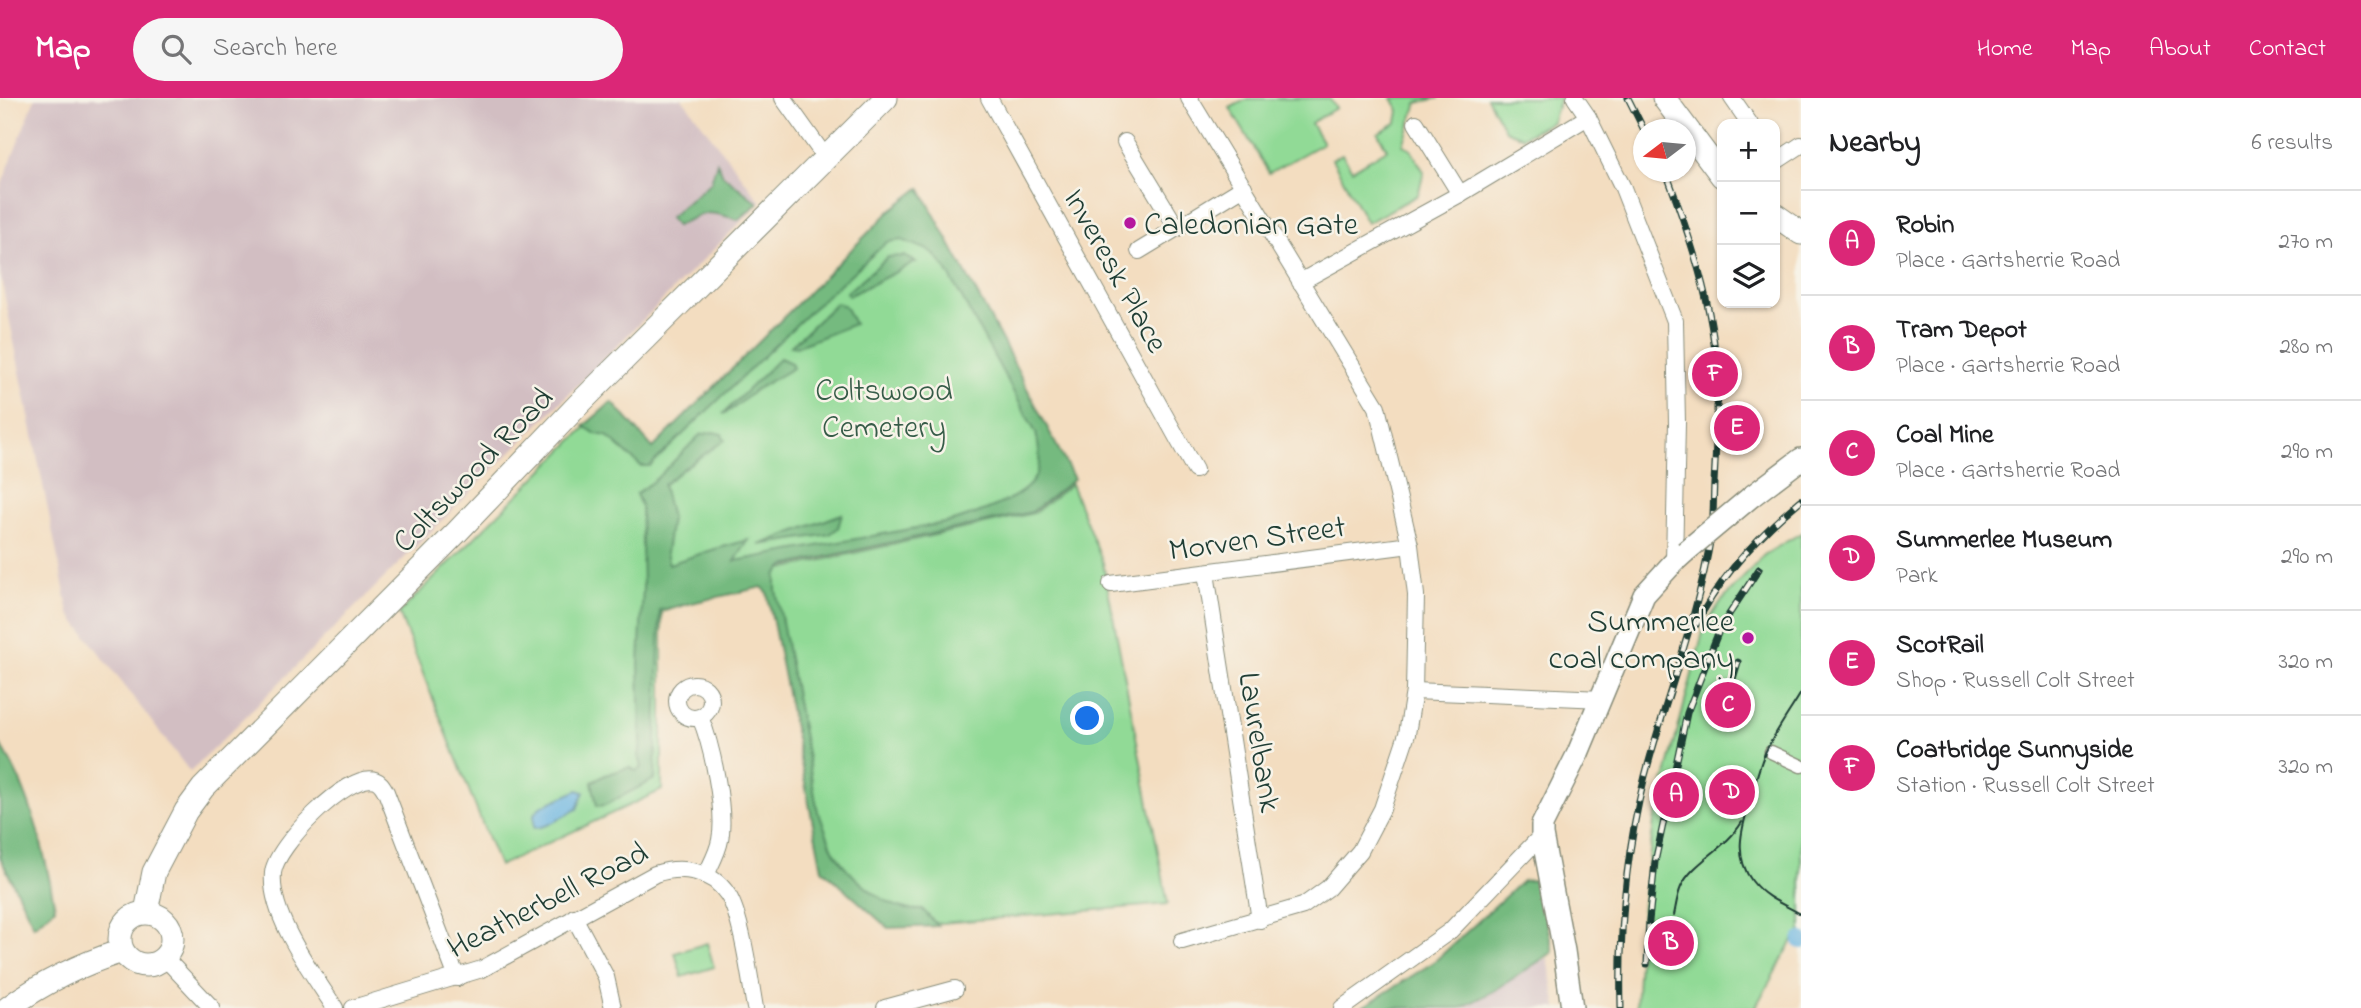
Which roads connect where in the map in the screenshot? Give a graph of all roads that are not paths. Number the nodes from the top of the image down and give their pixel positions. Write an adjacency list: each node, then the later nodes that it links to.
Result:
1 (783, 98): 13 (street)
2 (886, 98): 13 (main road, Coltswood Road)
3 (989, 98): 24 (street, Inveresk Place)
4 (1189, 98): 16 (street)
5 (1574, 98): 8 (street)
6 (1664, 98): 15 (main road)
7 (1732, 98): 9 (street)
8 (1588, 117): 17 (street); 26 (street)
9 (1747, 119)
10 (1416, 123): 17 (street)
11 (1125, 142): 19 (street)
12 (1801, 145): 14 (street)
13 (825, 157): 36 (main road, Coltswood Road)
14 (1780, 158)
15 (1717, 169)
16 (1244, 187): 19 (street); 22 (street)
17 (1460, 194): 22 (street)
18 (1780, 218): 20 (main road)
19 (1177, 228): 21 (street)
20 (1801, 233)
21 (1139, 251)
22 (1300, 282): 25 (street)
23 (1801, 459): 26 (street, bridge)
24 (1195, 470)
25 (1410, 545): 27 (street, Morven Street); 29 (street)
26 (1680, 557): 30 (street)
27 (1206, 573): 28 (street, Morven Street); 38 (street, Laurelbank)
28 (1111, 584)
29 (1414, 691): 30 (street); 38 (street)
30 (1602, 699): 34 (street)
31 (701, 717): 35 (street)
32 (1771, 752): 33 (street)
33 (1801, 766)
34 (1542, 835): 51 (street); 52 (street)
35 (706, 875): 37 (street, Heatherbell Road); 49 (street)
36 (146, 912): 40 (main road); 41 (main road)
37 (574, 917): 42 (street, Heatherbell Road); 48 (street)
38 (1260, 920): 39 (street)
39 (1182, 941)
40 (122, 951): 41 (main road); 44 (main road)
41 (165, 958): 45 (street)
42 (457, 978): 46 (street); 47 (street, Heatherbell Road)
43 (954, 989): 50 (street)
44 (8, 1008)
45 (212, 1008)
46 (335, 1008)
47 (353, 1008)
48 (613, 1008)
49 (755, 1008)
50 (885, 1008)
51 (1342, 1008)
52 (1572, 1008)

